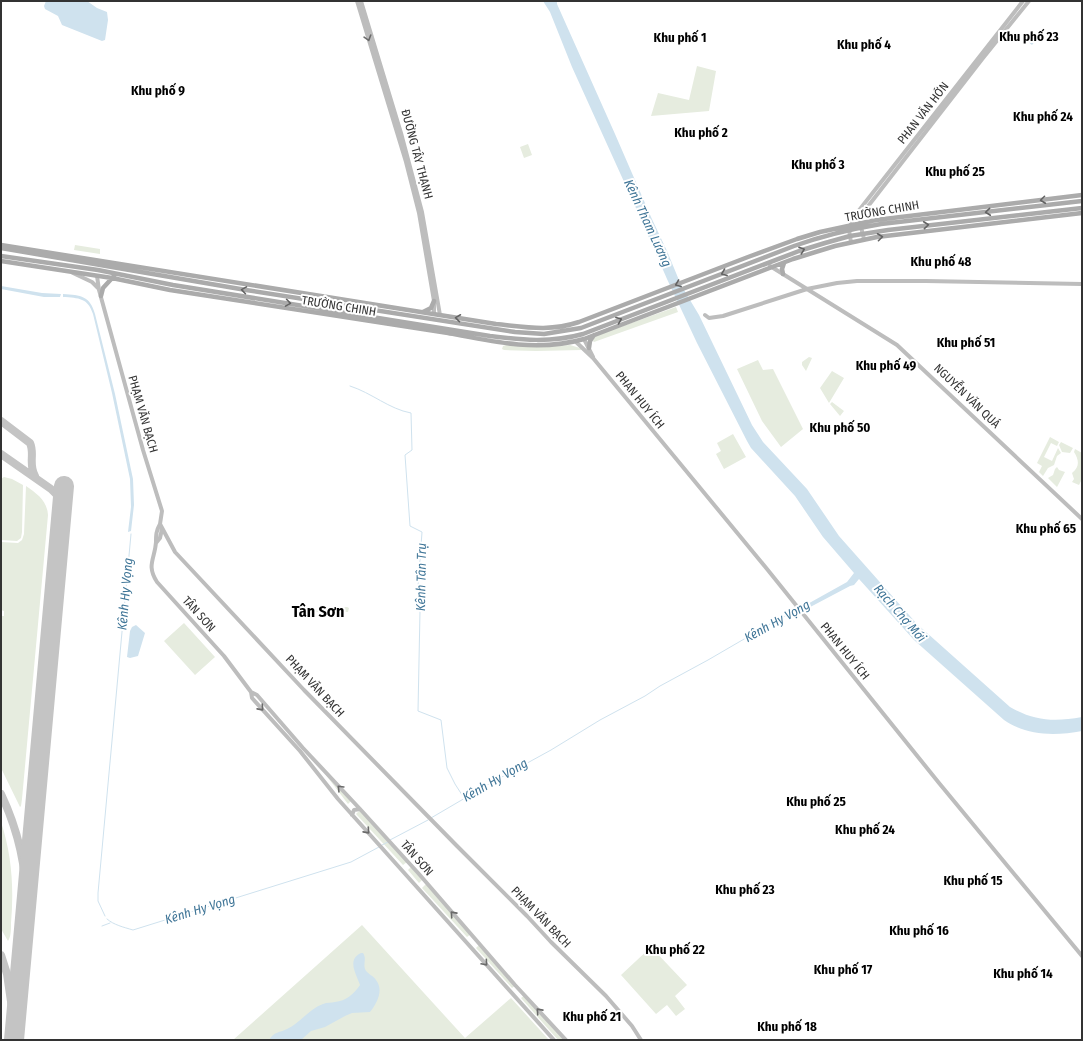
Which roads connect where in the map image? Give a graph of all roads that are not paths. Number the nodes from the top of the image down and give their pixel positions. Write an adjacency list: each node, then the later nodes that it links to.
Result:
1 (356, 1): 6 (street, ĐƯỜNG TÂY THẠNH, one-way to 6)
2 (362, 1): 6 (street, ĐƯỜNG TÂY THẠNH)
3 (1023, 1): 5 (street, PHAN VĂN HỚN)
4 (1029, 1): 5 (street, PHAN VĂN HỚN)
5 (907, 153): 11 (street, PHAN VĂN HỚN); 12 (street, PHAN VĂN HỚN)
6 (408, 161): 15 (street, ĐƯỜNG TÂY THẠNH)
7 (1082, 195): 11 (main road, TRƯỜNG CHINH, one-way to 11)
8 (1082, 201): 11 (main road, TRƯỜNG CHINH, one-way to 11)
9 (1082, 208): 13 (main road, TRƯỜNG CHINH, one-way to 9)
10 (1082, 213): 17 (main road, TRƯỜNG CHINH, one-way to 10)
11 (861, 225): 12 (main road, TRƯỜNG CHINH); 13 (street)
12 (849, 228): 14 (main road, TRƯỜNG CHINH); 16 (street)
13 (862, 234): 16 (main road, TRƯỜNG CHINH); 17 (street)
14 (820, 235): 34 (main road, TRƯỜNG CHINH, one-way to 34); 34 (main road, TRƯỜNG CHINH, one-way to 34)
15 (425, 239): 36 (street, ĐƯỜNG TÂY THẠNH); 46 (street, ĐƯỜNG TÂY THẠNH)
16 (851, 239): 17 (main road, TRƯỜNG CHINH); 23 (main road, TRƯỜNG CHINH); 24 (main road, TRƯỜNG CHINH, one-way to 16)
17 (864, 239)
18 (1, 245): 22 (main road, TRƯỜNG CHINH)
19 (1, 248): 22 (main road, TRƯỜNG CHINH)
20 (1, 256): 27 (main road, TRƯỜNG CHINH)
21 (1, 261): 26 (main road, TRƯỜNG CHINH)
22 (98, 263): 27 (main road); 37 (main road, TRƯỜNG CHINH, one-way to 22)
23 (784, 263): 25 (main road, TRƯỜNG CHINH); 28 (main road)
24 (766, 264): 25 (street, NGUYỄN VĂN QUÁ); 33 (main road, TRƯỜNG CHINH)
25 (772, 268): 28 (street, NGUYỄN VĂN QUÁ); 33 (main road, TRƯỜNG CHINH)
26 (69, 272): 27 (main road, TRƯỜNG CHINH); 32 (street)
27 (97, 273): 29 (main road, TRƯỜNG CHINH); 32 (street, PHẠM VĂN BẠCH)
28 (783, 274): 31 (street, NGUYỄN VĂN QUÁ)
29 (114, 276): 35 (main road); 42 (main road, TRƯỜNG CHINH, one-way to 42)
30 (1082, 284): 31 (street)
31 (807, 289): 43 (street); 59 (street, NGUYỄN VĂN QUÁ)
32 (99, 290): 35 (street, PHẠM VĂN BẠCH)
33 (697, 292): 39 (main road)
34 (664, 293): 38 (main road, TRƯỜNG CHINH)
35 (101, 296): 60 (street, PHẠM VĂN BẠCH)
36 (434, 301): 40 (main road); 45 (street, ĐƯỜNG TÂY THẠNH)
37 (351, 304): 40 (main road, TRƯỜNG CHINH); 42 (main road); 44 (main road, TRƯỜNG CHINH)
38 (634, 304): 48 (main road, TRƯỜNG CHINH); 51 (main road, TRƯỜNG CHINH)
39 (668, 304): 41 (main road, TRƯỜNG CHINH); 47 (main road, TRƯỜNG CHINH)
40 (423, 312): 44 (main road); 45 (main road, TRƯỜNG CHINH)
41 (636, 313): 47 (main road); 50 (main road, TRƯỜNG CHINH, one-way to 41)
42 (349, 315): 52 (main road, TRƯỜNG CHINH)
43 (705, 315)
44 (412, 316): 45 (main road, TRƯỜNG CHINH)
45 (434, 317): 46 (main road, TRƯỜNG CHINH); 52 (main road)
46 (440, 318): 49 (main road, TRƯỜNG CHINH, one-way to 46); 53 (main road)
47 (638, 319): 54 (main road, TRƯỜNG CHINH)
48 (579, 322): 49 (main road, TRƯỜNG CHINH); 51 (main road)
49 (571, 327): 51 (main road, TRƯỜNG CHINH); 56 (main road)
50 (602, 327): 54 (main road); 55 (main road, TRƯỜNG CHINH)
51 (581, 328): 55 (main road)
52 (432, 329): 53 (main road, TRƯỜNG CHINH)
53 (441, 330): 56 (main road, TRƯỜNG CHINH)
54 (594, 335): 55 (main road, TRƯỜNG CHINH); 57 (main road)
55 (584, 336): 56 (main road, TRƯỜNG CHINH); 57 (street)
56 (575, 339): 58 (street)
57 (589, 348): 58 (street)
58 (593, 358): 76 (street, PHAN HUY ÍCH)
59 (1082, 519)
60 (160, 524): 61 (street, PHẠM VĂN BẠCH); 62 (street, TÂN SƠN)
61 (162, 529): 62 (street, TÂN SƠN); 83 (street, PHẠM VĂN BẠCH)
62 (156, 543): 63 (street, TÂN SƠN)
63 (302, 750): 64 (street, TÂN SƠN, one-way to 63); 65 (street, TÂN SƠN)
64 (352, 800): 65 (street); 66 (street, TÂN SƠN)
65 (345, 807): 67 (street, TÂN SƠN)
66 (360, 808): 67 (street); 68 (street, TÂN SƠN)
67 (352, 815): 69 (street, TÂN SƠN, one-way to 69)
68 (411, 866): 69 (street); 70 (street, TÂN SƠN)
69 (404, 873): 71 (street, TÂN SƠN)
70 (423, 879): 71 (street); 72 (street, TÂN SƠN, one-way to 70)
71 (415, 885): 73 (street, TÂN SƠN)
72 (471, 934): 73 (street); 74 (street, TÂN SƠN)
73 (463, 938): 75 (street, TÂN SƠN)
74 (479, 944): 75 (street); 77 (street, TÂN SƠN)
75 (472, 948): 78 (street, TÂN SƠN, one-way to 78)
76 (1082, 956)
77 (515, 984): 78 (street); 79 (street, TÂN SƠN)
78 (509, 990): 80 (street, TÂN SƠN)
79 (523, 993): 80 (street); 82 (street, TÂN SƠN, one-way to 79)
80 (516, 998): 81 (street, TÂN SƠN)
81 (554, 1040)
82 (566, 1040)
83 (641, 1040)

